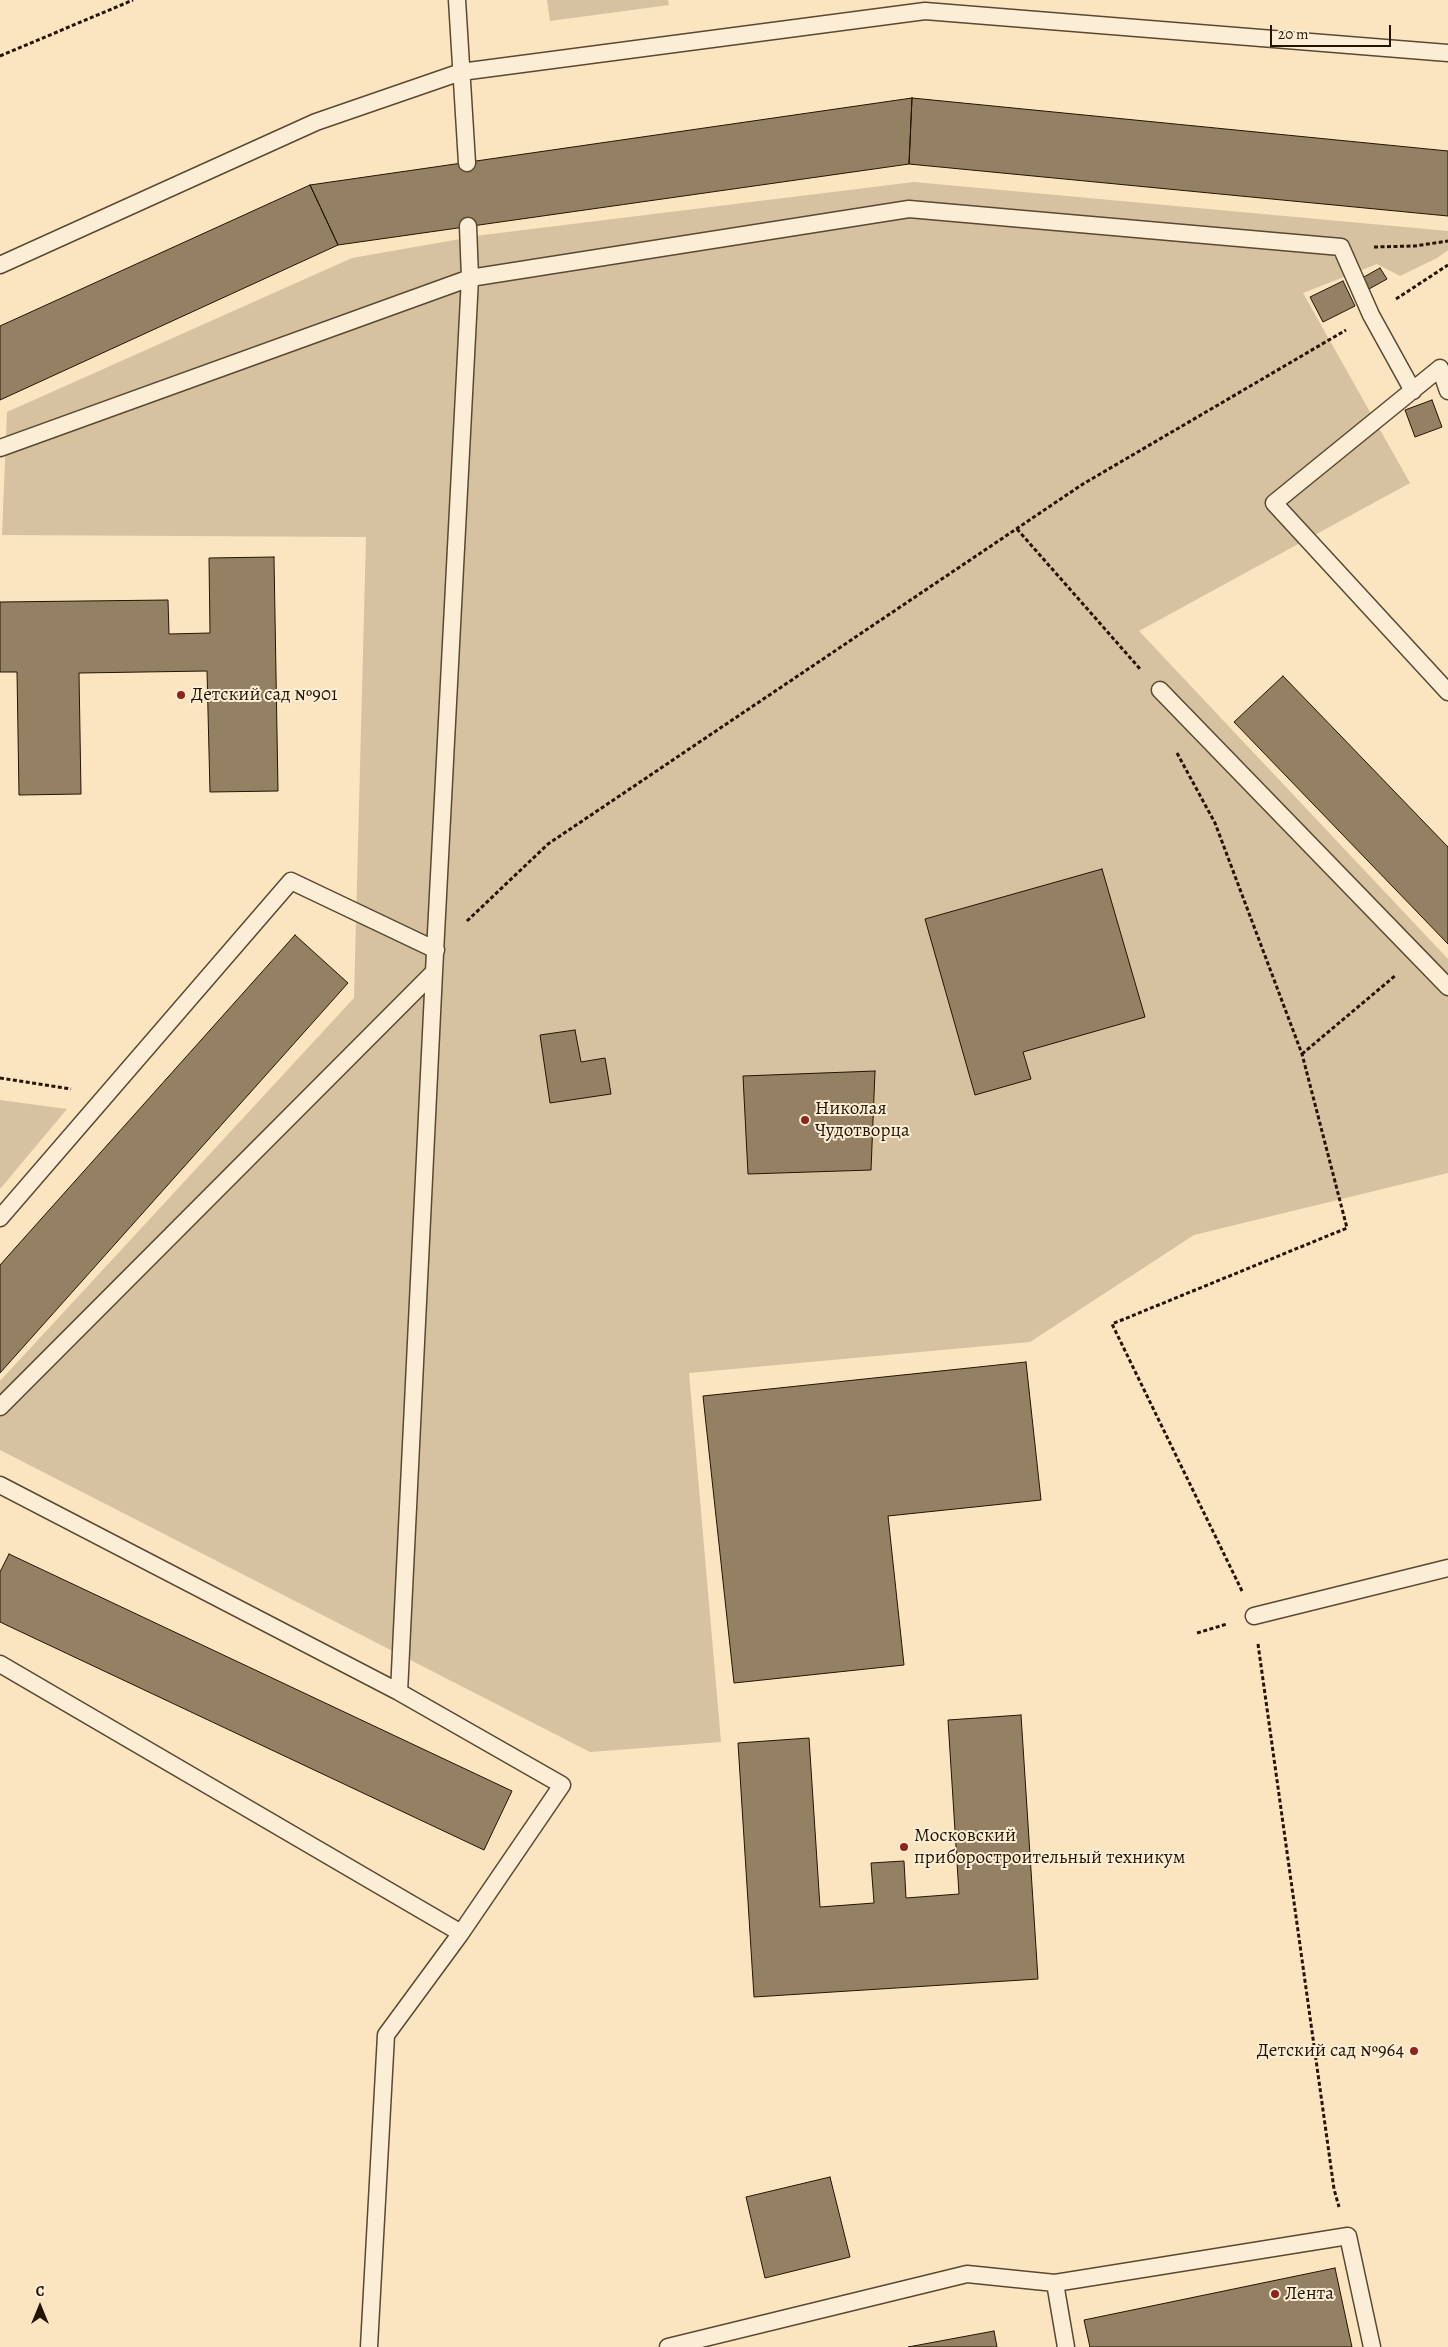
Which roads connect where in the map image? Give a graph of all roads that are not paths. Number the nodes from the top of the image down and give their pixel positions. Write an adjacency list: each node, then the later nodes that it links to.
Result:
1 (458, 0): 3 (lane)
2 (1448, 53): 3 (lane)
3 (462, 72): 4 (lane); 6 (lane)
4 (467, 163)
5 (468, 226): 7 (lane)
6 (0, 265)
7 (470, 278): 8 (lane); 10 (lane); 13 (lane)
8 (1413, 391): 9 (lane); 12 (lane)
9 (1448, 391)
10 (0, 448)
11 (1160, 690): 15 (lane)
12 (1448, 692)
13 (436, 950): 14 (lane); 16 (lane)
14 (434, 972): 17 (lane); 22 (lane)
15 (1448, 988)
16 (0, 1218)
17 (0, 1407)
18 (0, 1485): 22 (lane)
19 (1448, 1568): 20 (lane)
20 (1254, 1616)
21 (0, 1664): 23 (lane)
22 (399, 1692): 23 (lane)
23 (461, 1933): 25 (lane)
24 (1055, 2283): 26 (lane); 27 (lane); 28 (lane)
25 (369, 2347)
26 (668, 2347)
27 (1066, 2347)
28 (1372, 2347)

